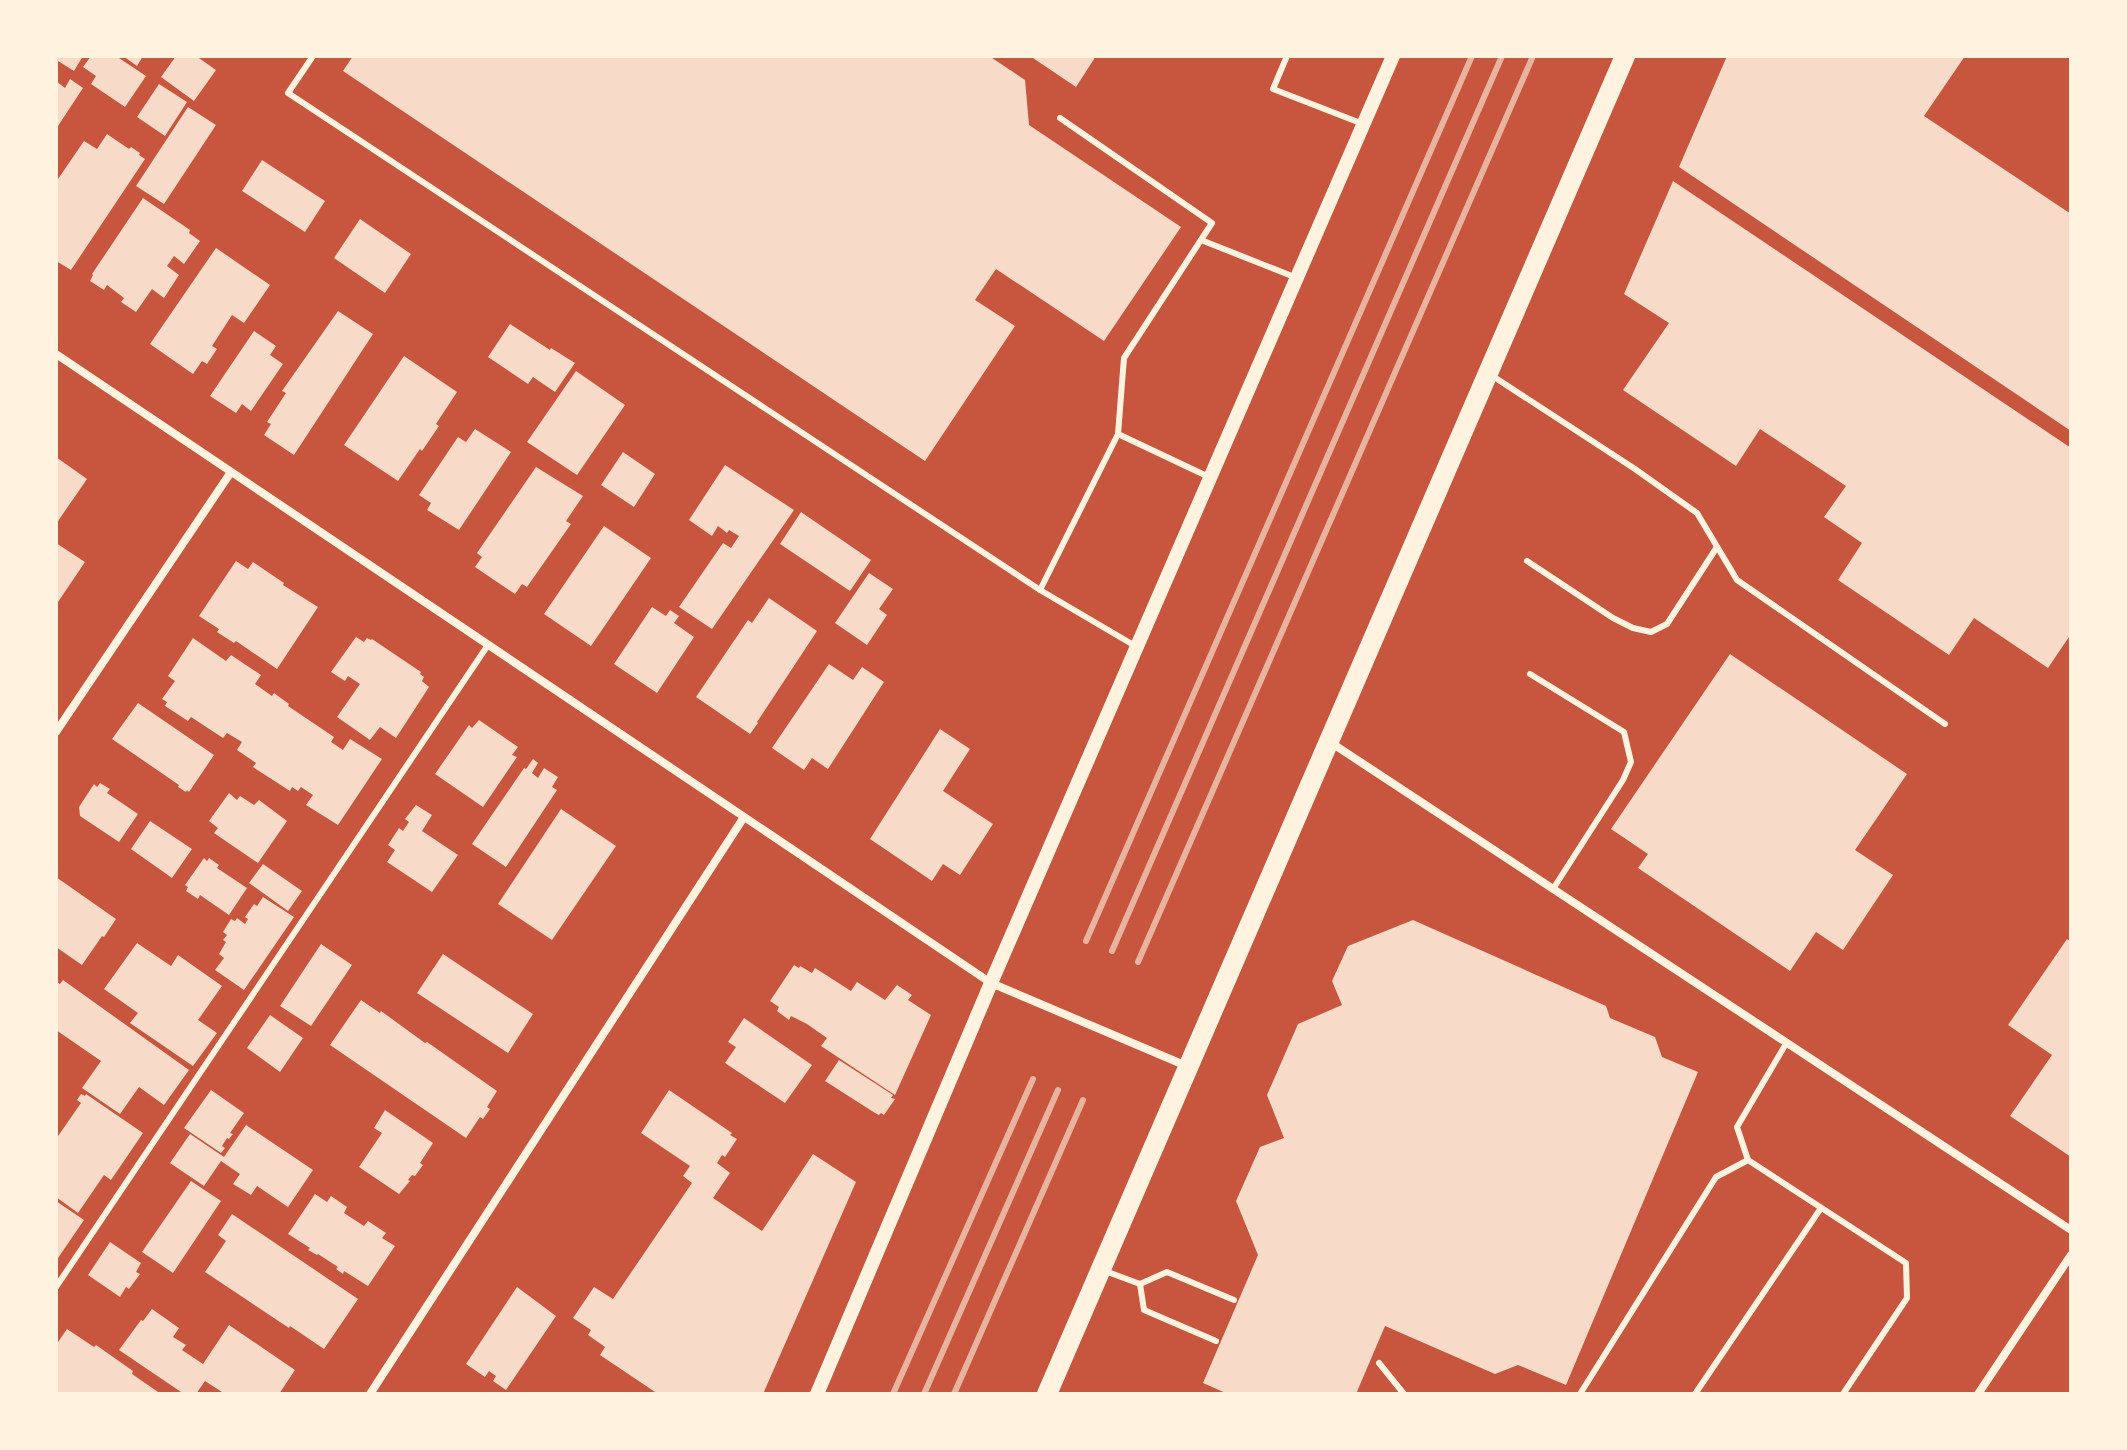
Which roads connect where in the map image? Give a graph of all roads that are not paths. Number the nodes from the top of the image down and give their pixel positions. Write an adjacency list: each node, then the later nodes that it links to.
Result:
1 (313, 56): 16 (lane)
2 (1287, 56): 6 (lane)
3 (1393, 56): 6 (street)
4 (1625, 56): 10 (main road)
5 (1060, 118): 7 (lane)
6 (1363, 125): 8 (street)
7 (1201, 240): 8 (lane); 11 (lane)
8 (1297, 278): 13 (street)
9 (56, 354): 12 (street)
10 (1488, 373): 14 (lane); 22 (main road)
11 (1118, 434): 13 (lane); 16 (lane)
12 (231, 472): 17 (street); 21 (street)
13 (1210, 478): 18 (street)
14 (1717, 547): 15 (lane); 20 (lane)
15 (1527, 561)
16 (1040, 590): 18 (lane)
17 (488, 645): 23 (street); 34 (lane)
18 (1137, 647): 25 (street)
19 (1530, 674): 24 (lane)
20 (1945, 724)
21 (56, 732)
22 (1329, 741): 24 (street); 27 (main road)
23 (744, 817): 25 (street); 38 (street)
24 (1553, 889): 26 (street)
25 (991, 983): 27 (street); 39 (street)
26 (1787, 1042): 28 (lane); 30 (street)
27 (1189, 1068): 32 (main road)
28 (1748, 1160): 29 (lane); 42 (lane)
29 (1821, 1208): 43 (lane); 44 (lane)
30 (2071, 1230)
31 (2071, 1255): 45 (street)
32 (1101, 1269): 33 (lane); 40 (main road)
33 (1140, 1284): 35 (lane); 36 (lane)
34 (56, 1287)
35 (1234, 1300)
36 (1216, 1341)
37 (1379, 1363): 41 (lane)
38 (370, 1394)
39 (817, 1394)
40 (1047, 1394)
41 (1404, 1394)
42 (1580, 1394)
43 (1695, 1394)
44 (1843, 1394)
45 (1978, 1394)

